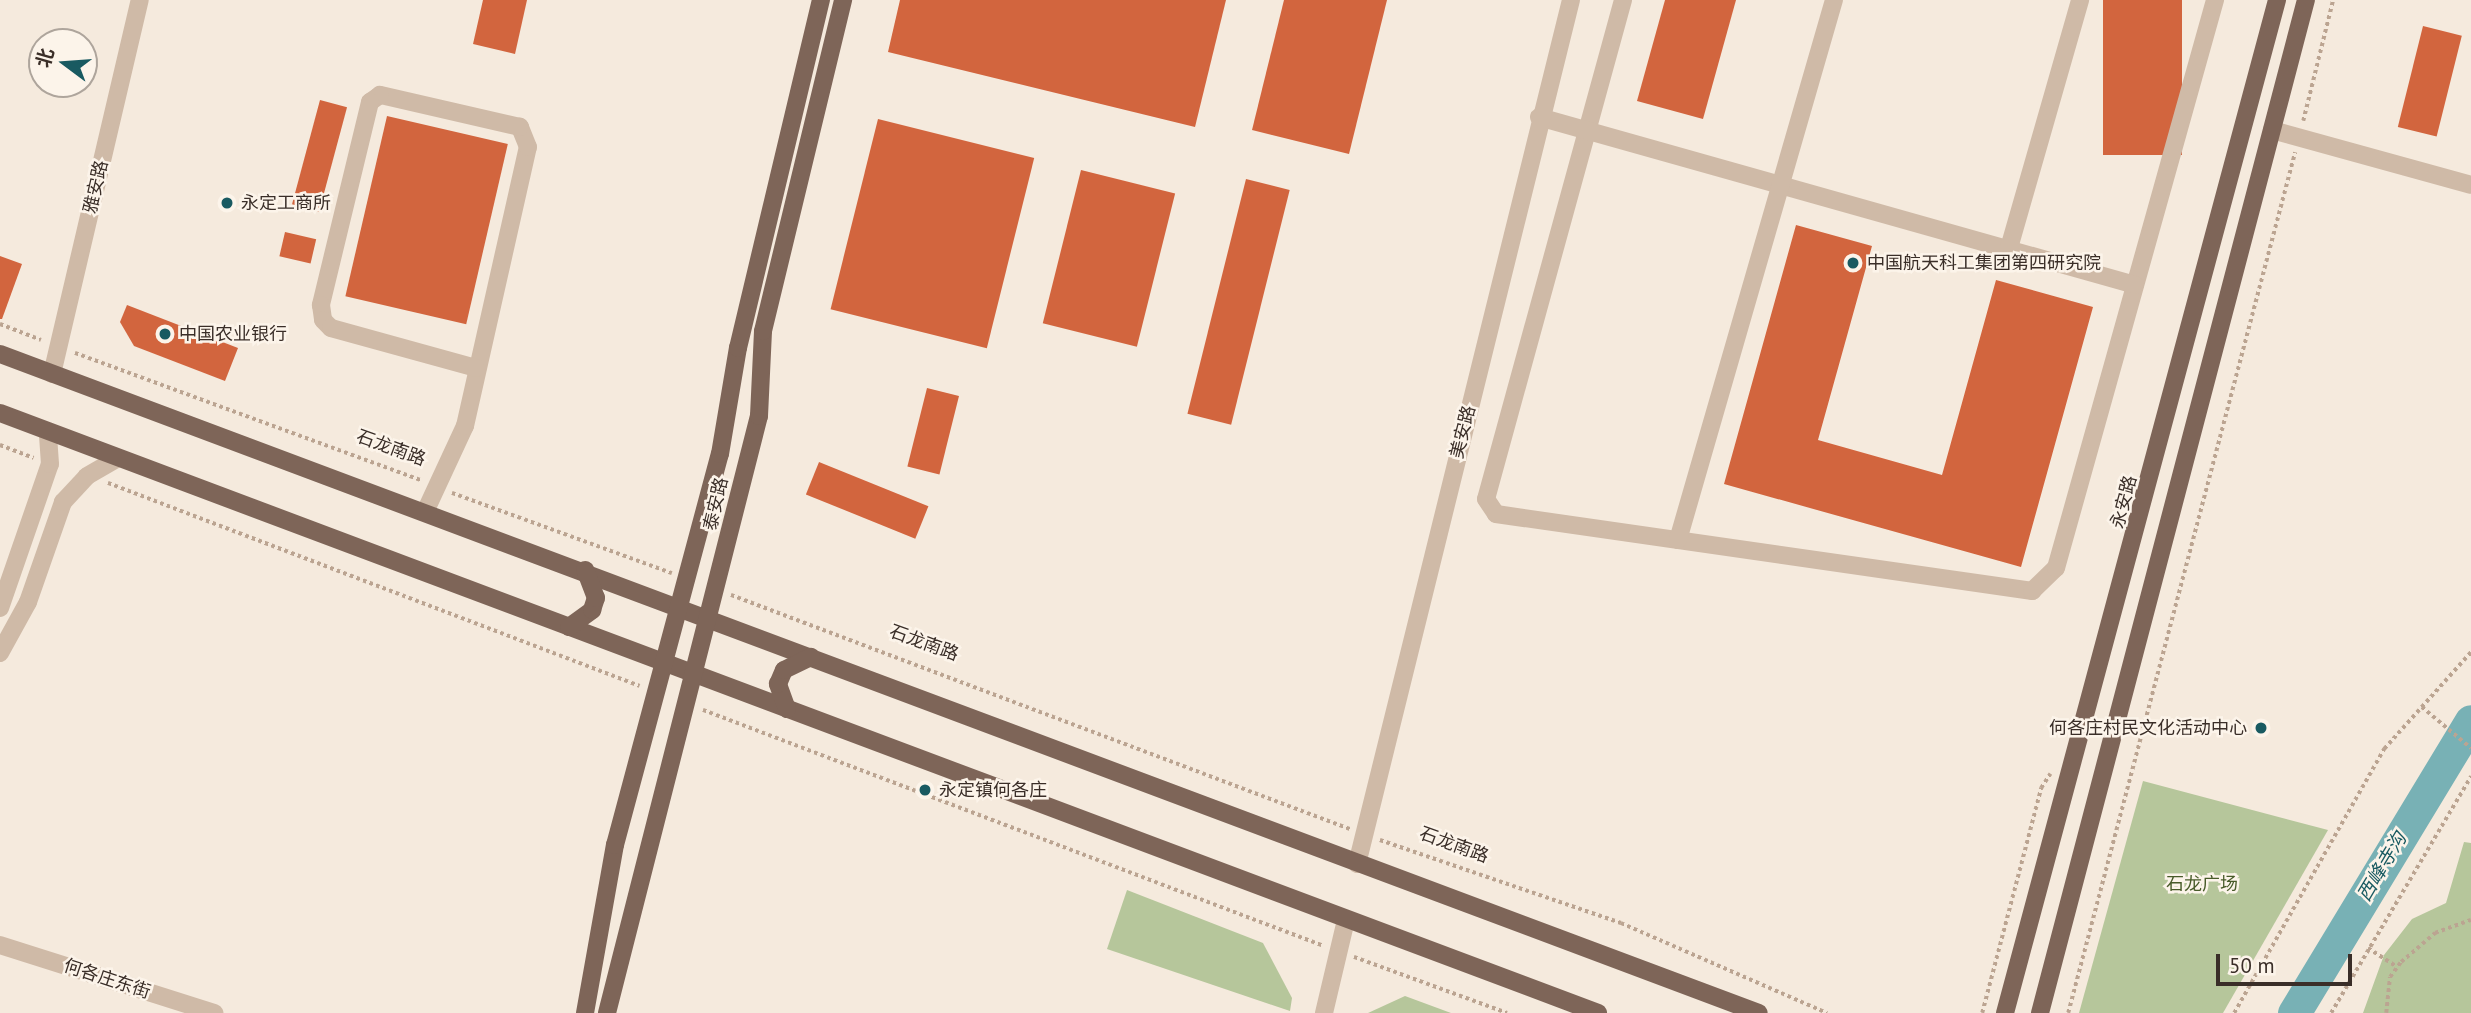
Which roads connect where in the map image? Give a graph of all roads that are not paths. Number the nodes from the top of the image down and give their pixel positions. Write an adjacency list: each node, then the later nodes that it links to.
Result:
1 (140, 0): 20 (street, 雅安路)
2 (821, 0): 27 (main road, 泰安路)
3 (843, 0): 29 (main road, 泰安路)
4 (1571, 0): 11 (street, 美安路)
5 (1623, 0): 12 (street)
6 (1833, 0): 14 (street)
7 (2080, 0): 16 (street)
8 (2215, 0): 17 (street)
9 (2277, 0): 45 (main road, 永安路)
10 (2306, 0): 13 (main road)
11 (1539, 117): 12 (street); 36 (street, 美安路)
12 (1587, 125): 14 (street); 25 (street)
13 (2272, 130): 15 (street); 46 (main road)
14 (1780, 181): 16 (street); 25 (street)
15 (2471, 185)
16 (2009, 248): 17 (street)
17 (2135, 285): 25 (street)
18 (0, 354): 20 (main road)
19 (476, 368): 19 (street); 24 (street)
20 (52, 374): 24 (main road)
21 (0, 414): 22 (main road)
22 (48, 432): 23 (main road); 28 (street)
23 (118, 458): 30 (main road); 31 (street)
24 (425, 512): 26 (main road)
25 (1678, 540)
26 (585, 570): 27 (main road); 30 (main road)
27 (680, 607): 29 (main road); 33 (main road, 泰安路)
28 (0, 608)
29 (710, 619): 32 (main road); 34 (main road, 泰安路)
30 (569, 627): 33 (main road)
31 (0, 653)
32 (811, 657): 35 (main road); 36 (main road)
33 (664, 663): 34 (main road); 40 (main road, 泰安路)
34 (694, 673): 35 (main road); 41 (main road, 泰安路)
35 (787, 709): 37 (main road)
36 (1357, 864): 44 (main road)
37 (1346, 920): 42 (street); 43 (main road)
38 (0, 945): 39 (street, 何各庄东街)
39 (214, 1013)
40 (585, 1013)
41 (607, 1013)
42 (1324, 1013)
43 (1598, 1013)
44 (1759, 1013)
45 (2005, 1013)
46 (2040, 1013)

